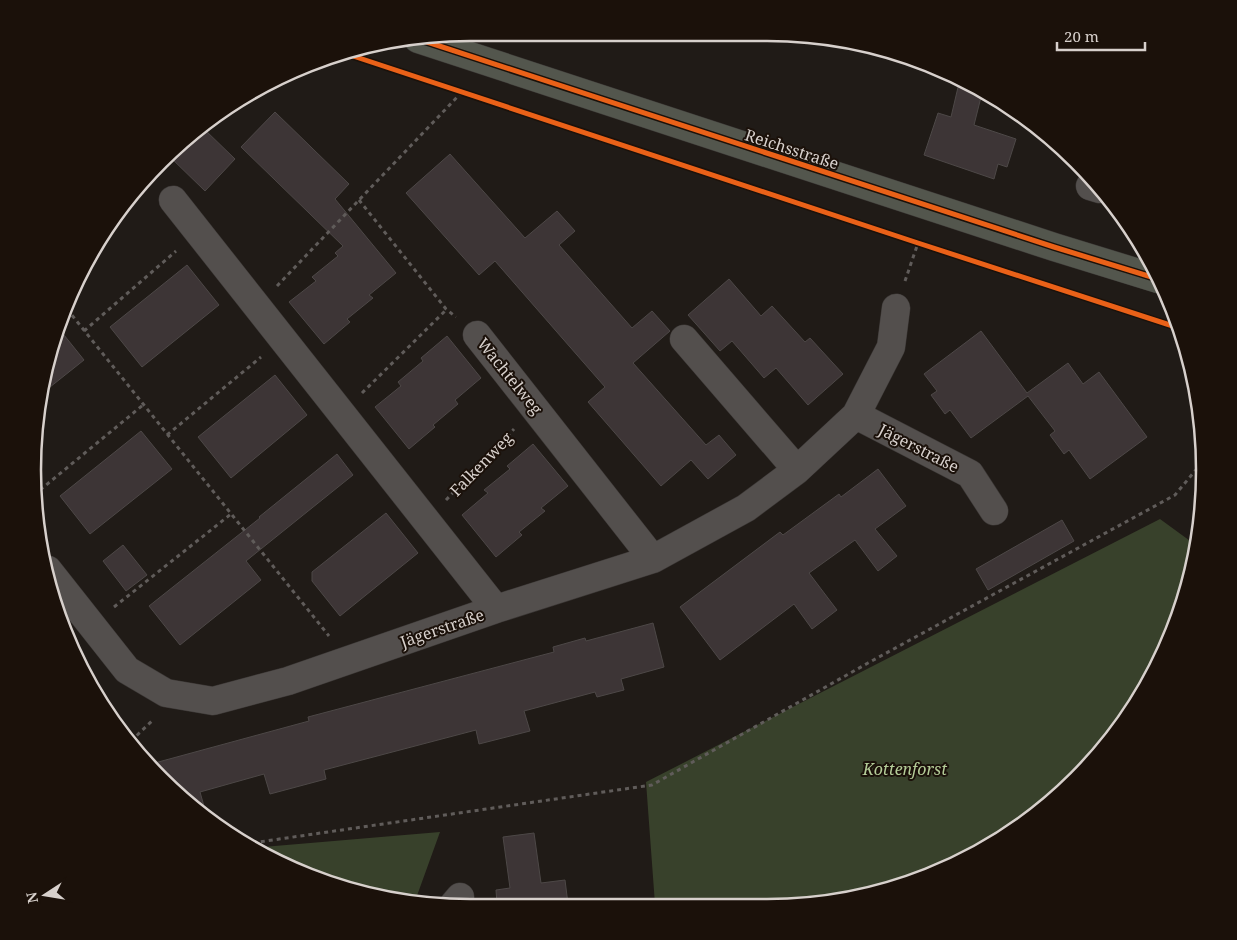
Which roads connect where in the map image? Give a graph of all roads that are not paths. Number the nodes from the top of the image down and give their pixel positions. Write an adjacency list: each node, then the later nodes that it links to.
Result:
1 (431, 43): 3 (main road, Reichsstraße)
2 (173, 200): 12 (street)
3 (1150, 277)
4 (896, 308): 7 (street, Jägerstraße)
5 (477, 335): 10 (street, Wachtelweg)
6 (684, 339): 8 (street)
7 (856, 415): 8 (street, Jägerstraße); 9 (street, Jägerstraße)
8 (797, 470): 10 (street, Jägerstraße)
9 (994, 511)
10 (653, 558): 12 (street, Jägerstraße)
11 (56, 580): 12 (street, Jägerstraße)
12 (496, 609)

